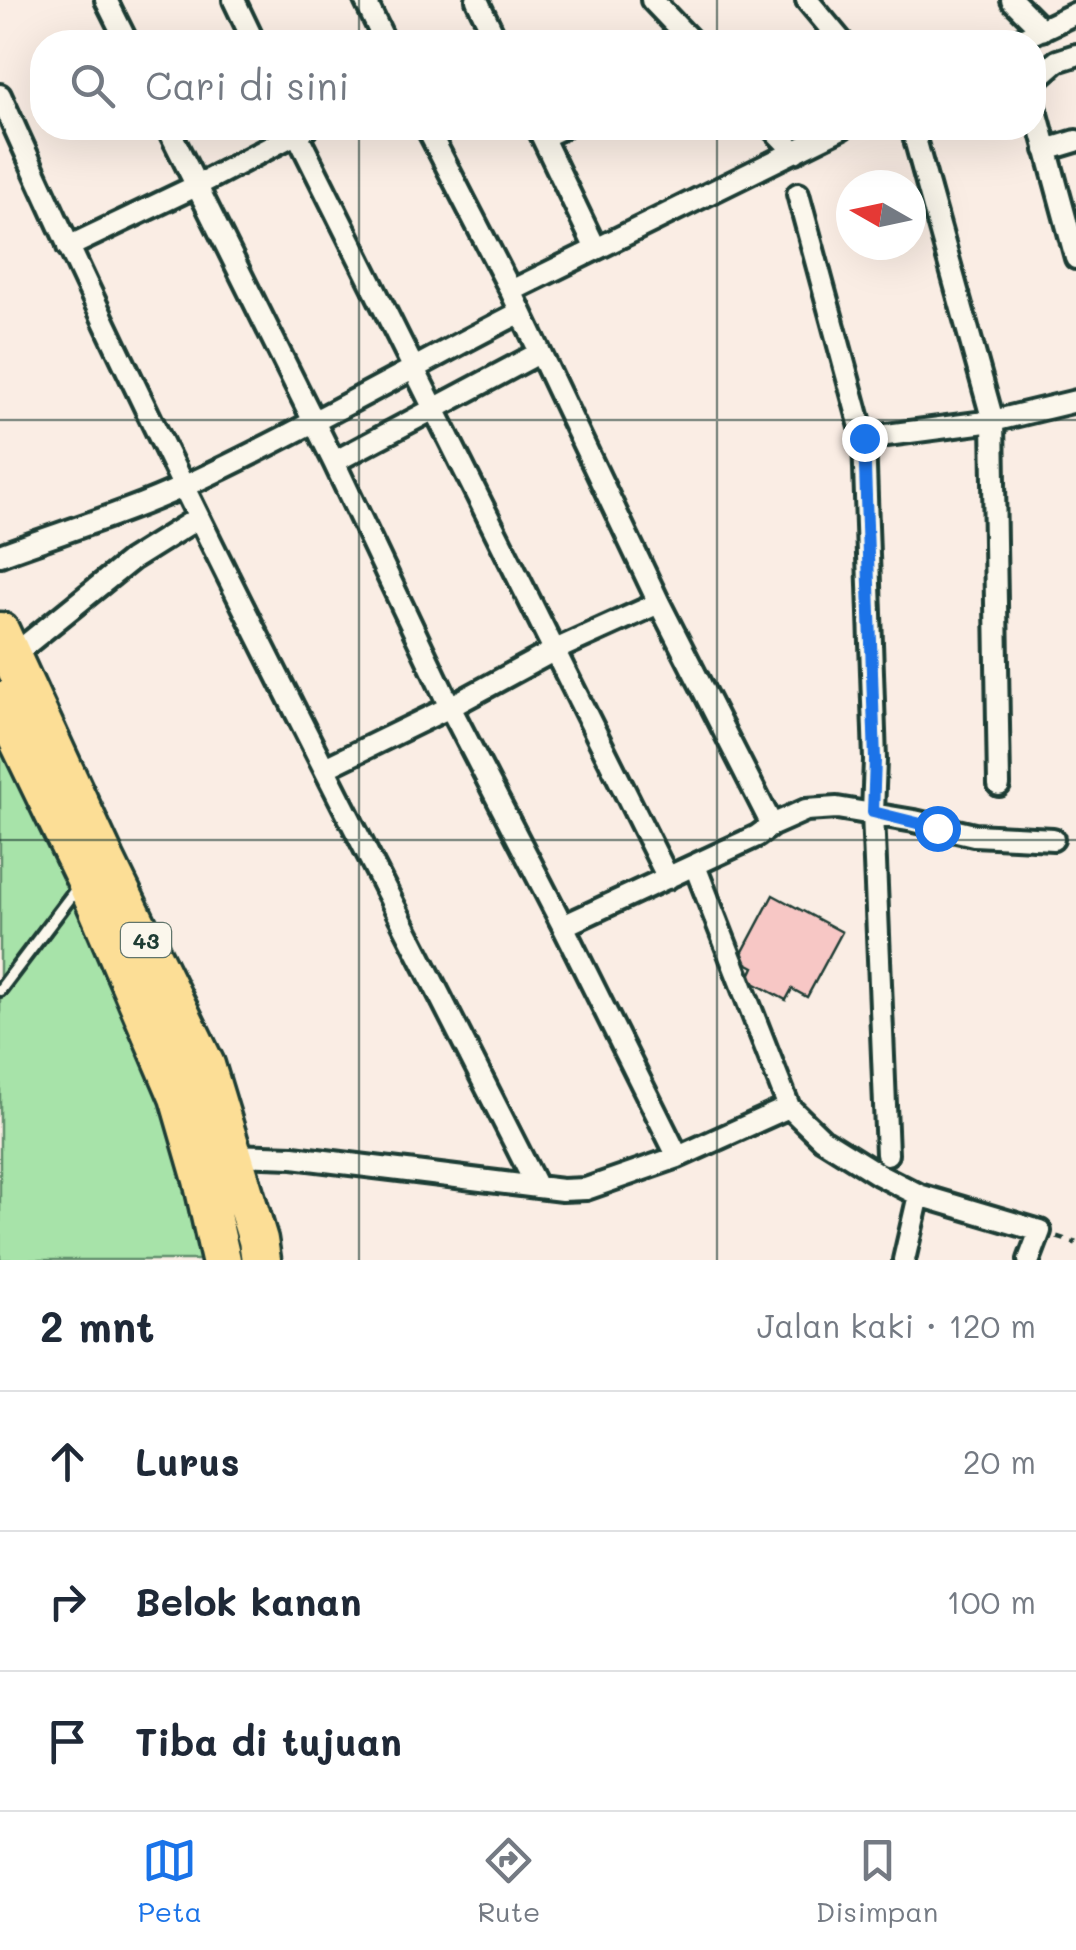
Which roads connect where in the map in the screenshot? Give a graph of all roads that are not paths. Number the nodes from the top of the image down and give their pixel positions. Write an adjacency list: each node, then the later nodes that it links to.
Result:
1 (106, 0): 9 (street)
2 (234, 0): 10 (street)
3 (366, 0): 11 (street)
4 (477, 0): 12 (street)
5 (652, 0): 13 (street)
6 (807, 0): 14 (street)
7 (1012, 0): 15 (street)
8 (1076, 14): 15 (street)
9 (121, 30)
10 (248, 30)
11 (380, 30)
12 (491, 30)
13 (681, 30)
14 (832, 30)
15 (1042, 30)
16 (1076, 55): 17 (street)
17 (1046, 70)
18 (0, 95): 34 (street)
19 (174, 140): 31 (street)
20 (280, 140): 31 (street)
21 (305, 140): 39 (street)
22 (434, 140): 36 (street)
23 (544, 140): 35 (street)
24 (784, 140): 30 (street)
25 (818, 140): 30 (street)
26 (915, 140): 42 (street)
27 (1043, 140): 29 (street)
28 (1076, 142): 29 (street)
29 (1046, 150): 33 (street)
30 (795, 152): 35 (street)
31 (196, 186): 34 (street); 43 (street)
32 (798, 194): 44 (street)
33 (1074, 243)
34 (68, 247): 46 (street)
35 (596, 249): 36 (street)
36 (511, 291): 37 (street)
37 (521, 312): 38 (street); 39 (street)
38 (540, 353): 41 (street); 49 (street)
39 (414, 366): 41 (street); 43 (street)
40 (1076, 401): 42 (street)
41 (434, 408): 45 (street); 51 (street)
42 (993, 422): 44 (street); 55 (street)
43 (313, 423): 45 (street); 46 (street)
44 (864, 438): 56 (street)
45 (334, 462): 53 (street)
46 (183, 486): 47 (street); 48 (street)
47 (198, 518): 50 (street); 54 (street)
48 (0, 555)
49 (659, 603): 51 (street); 57 (street)
50 (5, 644): 65 (highway, 43)
51 (555, 650): 53 (street); 61 (street)
52 (0, 701): 60 (highway, 43)
53 (450, 707): 54 (street); 62 (street)
54 (326, 768): 68 (street)
55 (999, 785)
56 (873, 812): 57 (street); 58 (street); 66 (street)
57 (772, 825): 59 (street)
58 (1053, 839)
59 (695, 866): 61 (street); 64 (street)
60 (86, 876): 63 (lane); 70 (highway, 43)
61 (668, 878): 62 (street)
62 (563, 926): 67 (street)
63 (0, 990)
64 (790, 1108): 67 (street); 69 (street)
65 (233, 1154): 68 (street); 71 (highway, 43)
66 (887, 1154)
67 (678, 1157): 68 (street)
68 (537, 1187)
69 (918, 1195): 72 (street); 73 (street)
70 (222, 1260)
71 (261, 1260)
72 (904, 1260)
73 (1029, 1260)

